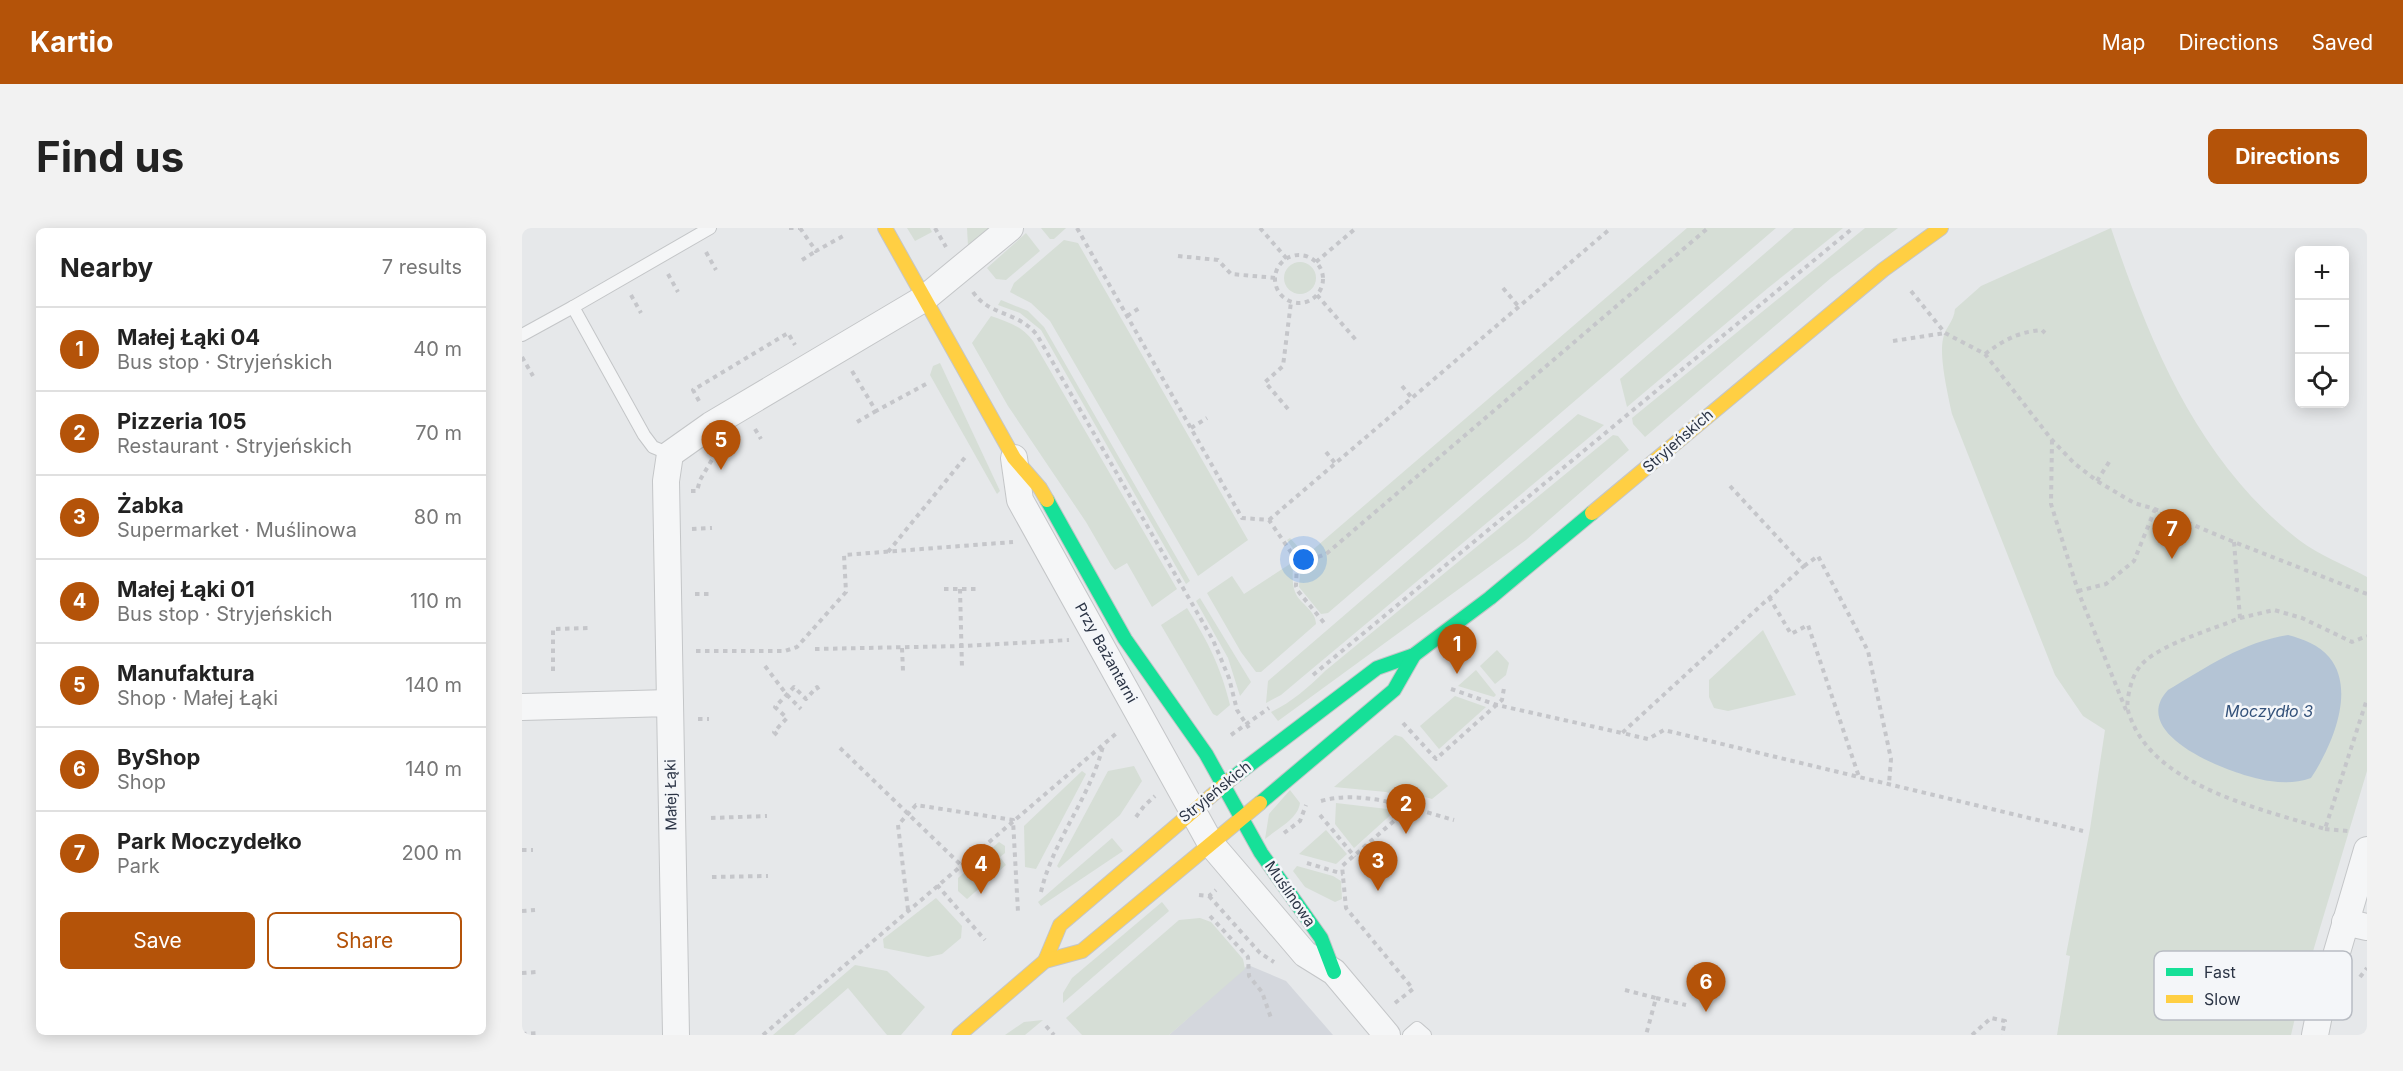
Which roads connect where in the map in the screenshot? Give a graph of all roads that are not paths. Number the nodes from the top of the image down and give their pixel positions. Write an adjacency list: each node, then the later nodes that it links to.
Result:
1 (710, 228): 6 (lane)
2 (885, 228): 5 (street, Przy Bażantarni)
3 (1010, 228): 5 (street)
4 (1941, 228): 10 (street, Stryjeńskich)
5 (925, 298): 8 (street); 9 (street, Przy Bażantarni)
6 (573, 307): 7 (lane); 8 (lane)
7 (522, 334)
8 (670, 454): 11 (street, Małej Łąki)
9 (1014, 458): 13 (street, Przy Bażantarni); 14 (street, Przy Bażantarni)
10 (1414, 655): 13 (street, Stryjeńskich); 15 (street, Stryjeńskich)
11 (670, 703): 12 (street); 24 (street, Małej Łąki)
12 (522, 707)
13 (1223, 785): 14 (street, Stryjeńskich); 15 (street, Przy Bażantarni)
14 (1192, 811): 16 (street, Przy Bażantarni); 20 (street, Stryjeńskich)
15 (1240, 819): 16 (street, Stryjeńskich); 21 (street, Muślinowa)
16 (1211, 844): 20 (street, Stryjeńskich); 21 (street, Muślinowa)
17 (2367, 850): 18 (street)
18 (2356, 924): 19 (street)
19 (2346, 951)
20 (1045, 961): 25 (street, Stryjeńskich)
21 (1334, 972): 23 (street, Muślinowa)
22 (2321, 1020): 27 (street)
23 (1402, 1034): 26 (lane)
24 (676, 1035)
25 (959, 1035)
26 (1425, 1035)
27 (2315, 1035)

